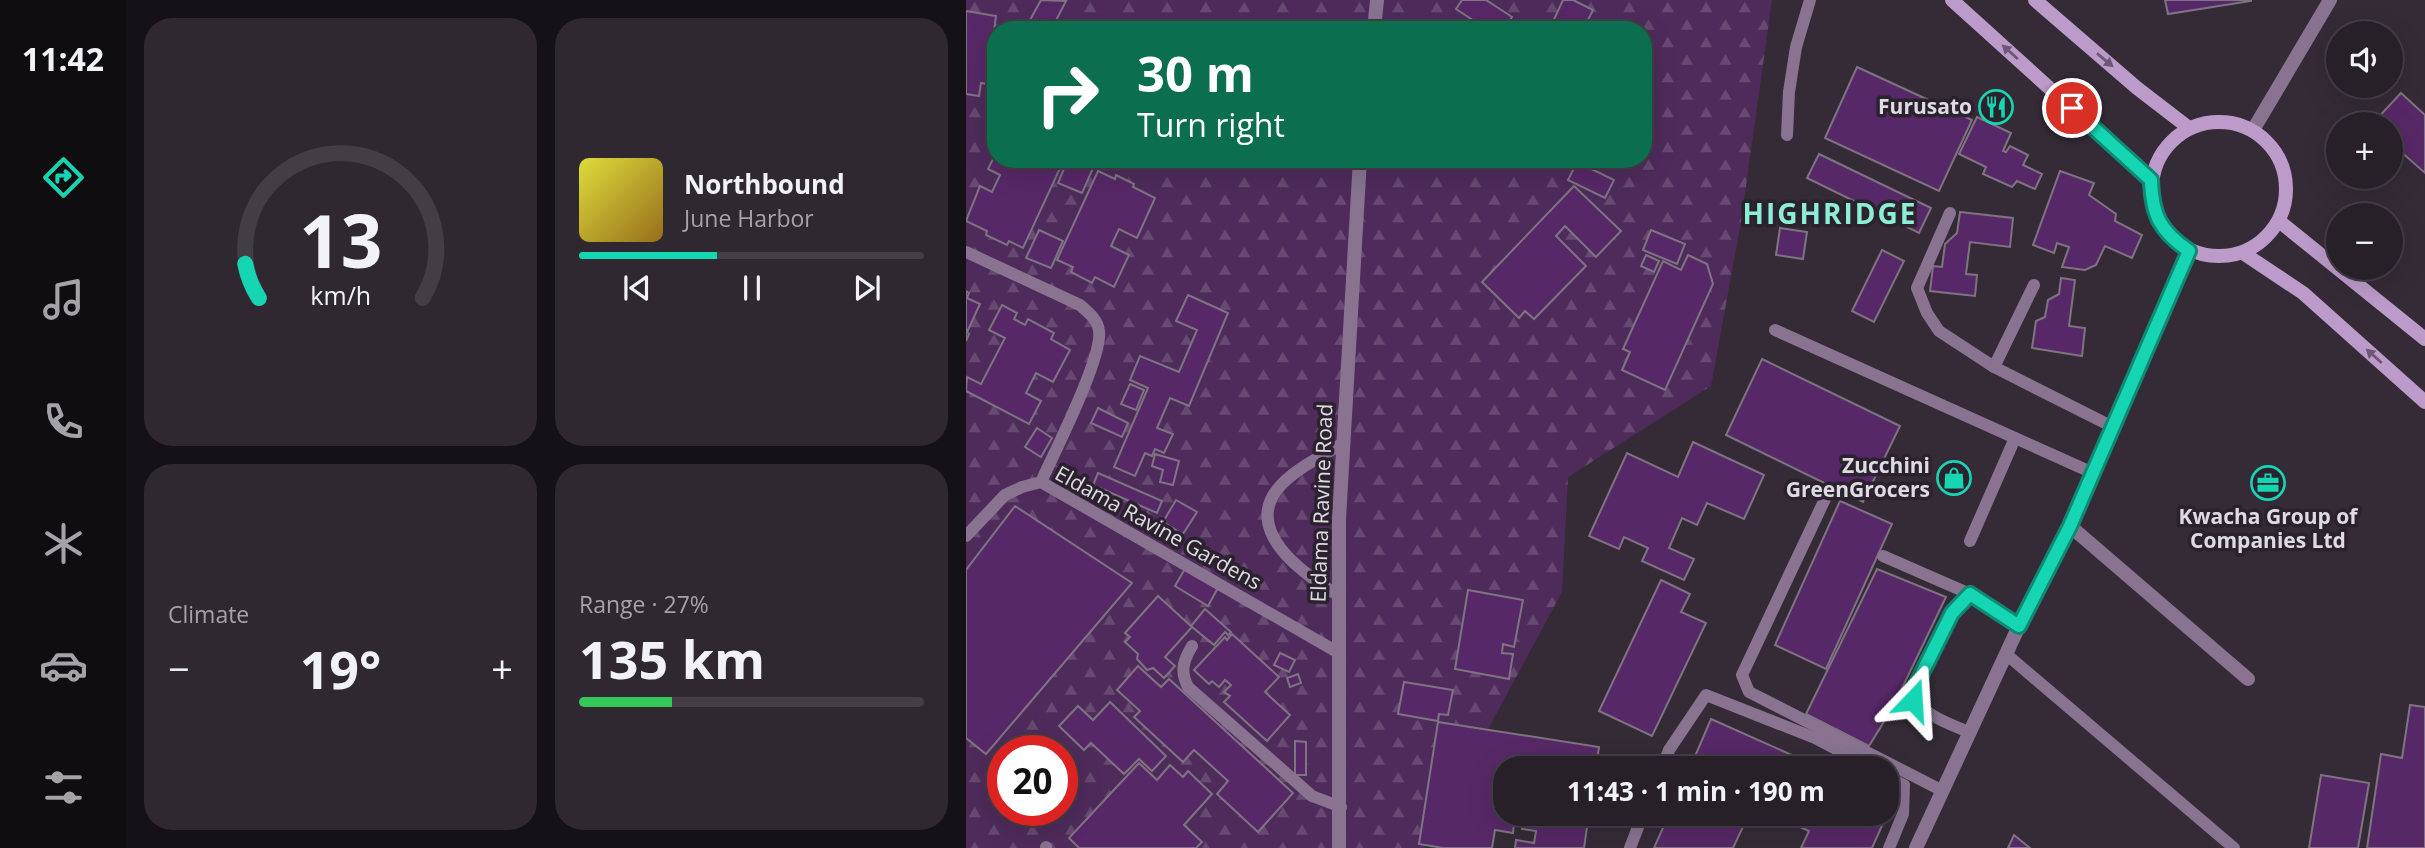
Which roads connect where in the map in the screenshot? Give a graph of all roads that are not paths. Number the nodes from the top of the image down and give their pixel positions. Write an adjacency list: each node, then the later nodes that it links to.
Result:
1 (1377, 0): 6 (street)
2 (1810, 0): 9 (lane)
3 (1952, 0): 11 (street, one-way to 3)
4 (2330, 0): 8 (street)
5 (2042, 2): 7 (street, one-way to 7)
6 (1375, 21)
7 (2189, 128): 8 (street); 11 (street)
8 (2253, 130): 13 (street)
9 (1787, 135)
10 (1359, 168): 24 (street, Eldama Ravine Road)
11 (2151, 180): 14 (street)
12 (1950, 213): 20 (lane)
13 (2278, 220): 16 (street); 19 (street)
14 (2189, 251): 16 (street); 22 (street)
15 (966, 252): 26 (lane)
16 (2243, 253): 21 (street, one-way to 16)
17 (2034, 285): 20 (lane)
18 (1775, 330): 23 (lane)
19 (2425, 339)
20 (1994, 366): 22 (lane)
21 (2425, 402)
22 (2113, 427): 25 (street)
23 (2015, 438): 25 (lane); 30 (lane)
24 (1343, 443): 33 (street, Eldama Ravine Road); 33 (lane)
25 (2093, 473): 28 (street)
26 (1041, 482): 29 (lane, Eldama Ravine Gardens); 36 (lane, Eldama Ravine Gardens)
27 (1825, 499): 43 (lane)
28 (2070, 526): 34 (street); 38 (street)
29 (966, 536)
30 (1970, 541)
31 (1883, 556): 32 (lane)
32 (1970, 594): 34 (lane); 39 (lane)
33 (1339, 596): 36 (street, Eldama Ravine Road)
34 (2019, 626): 37 (street)
35 (1192, 646): 44 (lane)
36 (1339, 653): 44 (street, Eldama Ravine Road)
37 (2006, 654): 39 (street); 52 (lane)
38 (2248, 679)
39 (1969, 732): 43 (street)
40 (1667, 756): 41 (lane)
41 (1849, 756)
42 (1899, 782): 45 (lane)
43 (1941, 790): 51 (street)
44 (1340, 807): 48 (street, Eldama Ravine Road)
45 (1899, 824)
46 (1638, 826): 49 (lane)
47 (1898, 826): 50 (lane)
48 (1339, 848)
49 (1630, 848)
50 (1889, 848)
51 (1916, 848)
52 (2234, 848)

